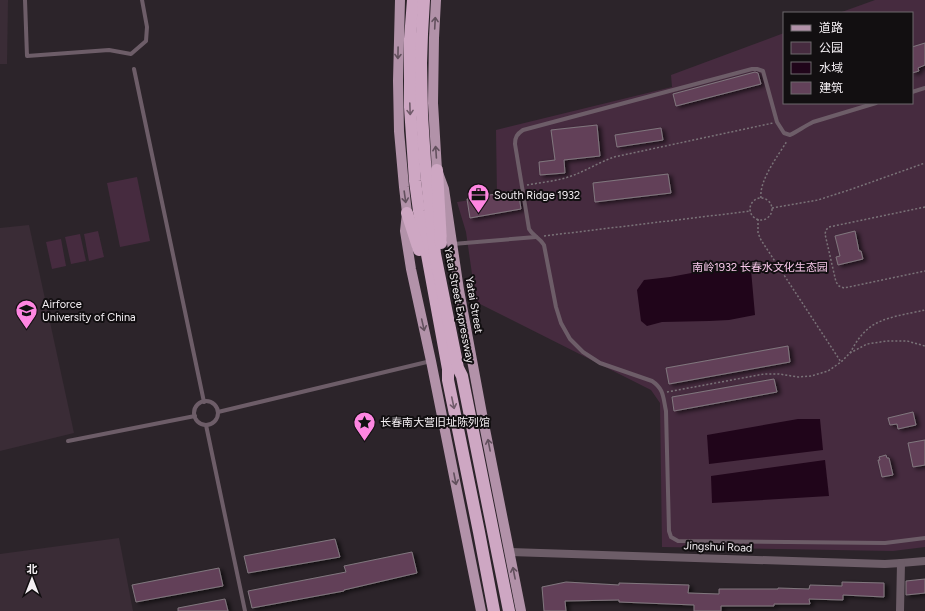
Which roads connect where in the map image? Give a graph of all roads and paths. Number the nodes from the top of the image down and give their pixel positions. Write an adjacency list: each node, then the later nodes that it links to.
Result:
1 (25, 0): 2 (lane)
2 (142, 0)
3 (400, 0): 20 (main road, one-way to 20)
4 (413, 0): 31 (highway, Yatai Street Expressway, one-way to 31)
5 (424, 0): 30 (highway, Yatai Street Expressway)
6 (436, 0): 14 (main road, Yatai Street, one-way to 6)
7 (134, 69): 33 (lane)
8 (925, 88): 9 (lane)
9 (913, 92)
10 (873, 104): 12 (lane)
11 (778, 122): 12 (lane); 15 (path); 15 (lane)
12 (790, 135): 16 (path)
13 (925, 163): 18 (path)
14 (437, 170): 23 (main road, Yatai Street); 30 (highway)
15 (522, 186): 22 (lane)
16 (761, 198): 18 (path); 19 (path)
17 (925, 207): 24 (path)
18 (772, 208): 21 (path)
19 (751, 211): 21 (path); 22 (path)
20 (407, 213): 28 (main road, one-way to 28); 31 (highway)
21 (758, 219): 29 (path)
22 (536, 237): 23 (lane); 32 (lane)
23 (452, 244): 39 (main road, Yatai Street, one-way to 23)
24 (925, 271)
25 (925, 310): 27 (path)
26 (925, 346): 27 (path)
27 (850, 353): 29 (path)
28 (431, 361): 34 (lane); 43 (main road, one-way to 43)
29 (841, 362): 32 (path)
30 (462, 376): 45 (highway, Yatai Street Expressway)
31 (448, 380): 44 (highway, Yatai Street Expressway, one-way to 44)
32 (663, 393): 38 (lane)
33 (204, 402): 34 (lane); 35 (lane)
34 (218, 412): 36 (lane)
35 (195, 416): 36 (lane); 37 (lane)
36 (206, 425): 42 (lane)
37 (68, 441)
38 (925, 538)
39 (510, 552): 41 (street, Jingshui Road); 46 (main road, Yatai Street, one-way to 39)
40 (925, 561): 41 (street, Jingshui Road)
41 (901, 563): 47 (street)
42 (245, 611)
43 (481, 611)
44 (494, 611)
45 (508, 611)
46 (521, 611)
47 (900, 611)

